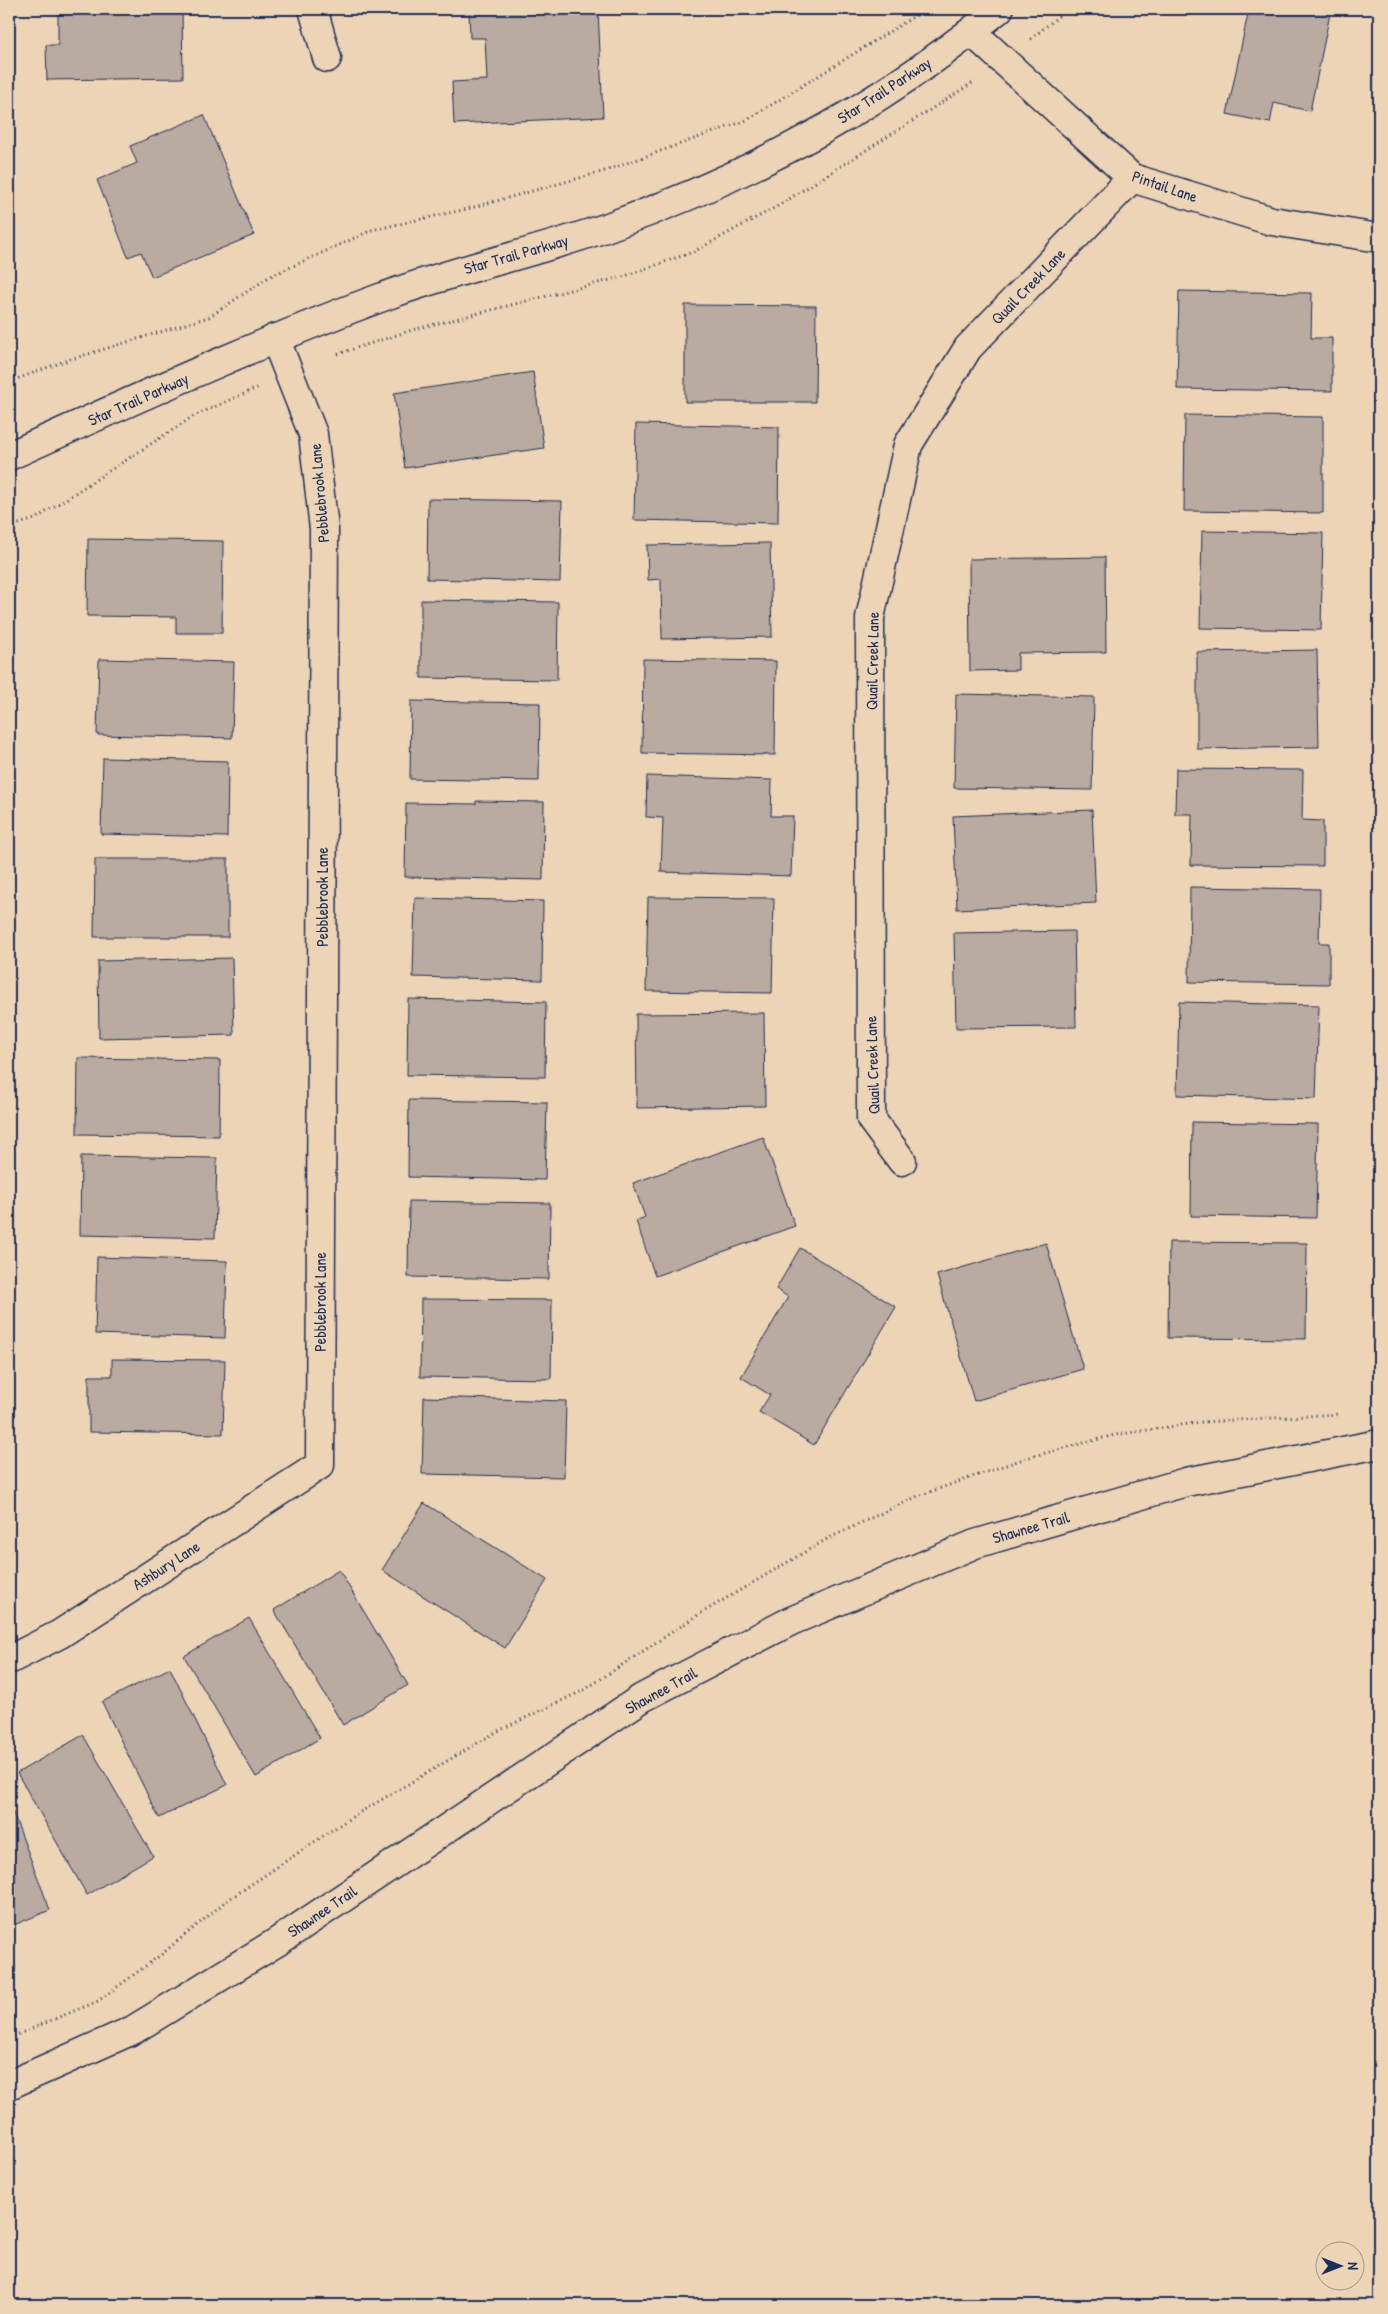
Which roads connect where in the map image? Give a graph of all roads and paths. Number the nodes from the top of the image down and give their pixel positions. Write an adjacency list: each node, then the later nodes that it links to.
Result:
1 (313, 9): 5 (street)
2 (926, 9): 9 (path)
3 (999, 9): 4 (street, Star Trail Parkway)
4 (972, 32): 6 (street, Pintail Lane); 8 (street, Star Trail Parkway)
5 (327, 58)
6 (1132, 178): 7 (street, Pintail Lane); 11 (street, Quail Creek Lane)
7 (1379, 238)
8 (275, 338): 10 (street, Star Trail Parkway); 13 (street, Pebblebrook Lane)
9 (9, 382)
10 (9, 456)
11 (902, 1161)
12 (1379, 1444): 15 (street, Shawnee Trail)
13 (320, 1465): 14 (street, Ashbury Lane)
14 (9, 1660)
15 (9, 2085)

